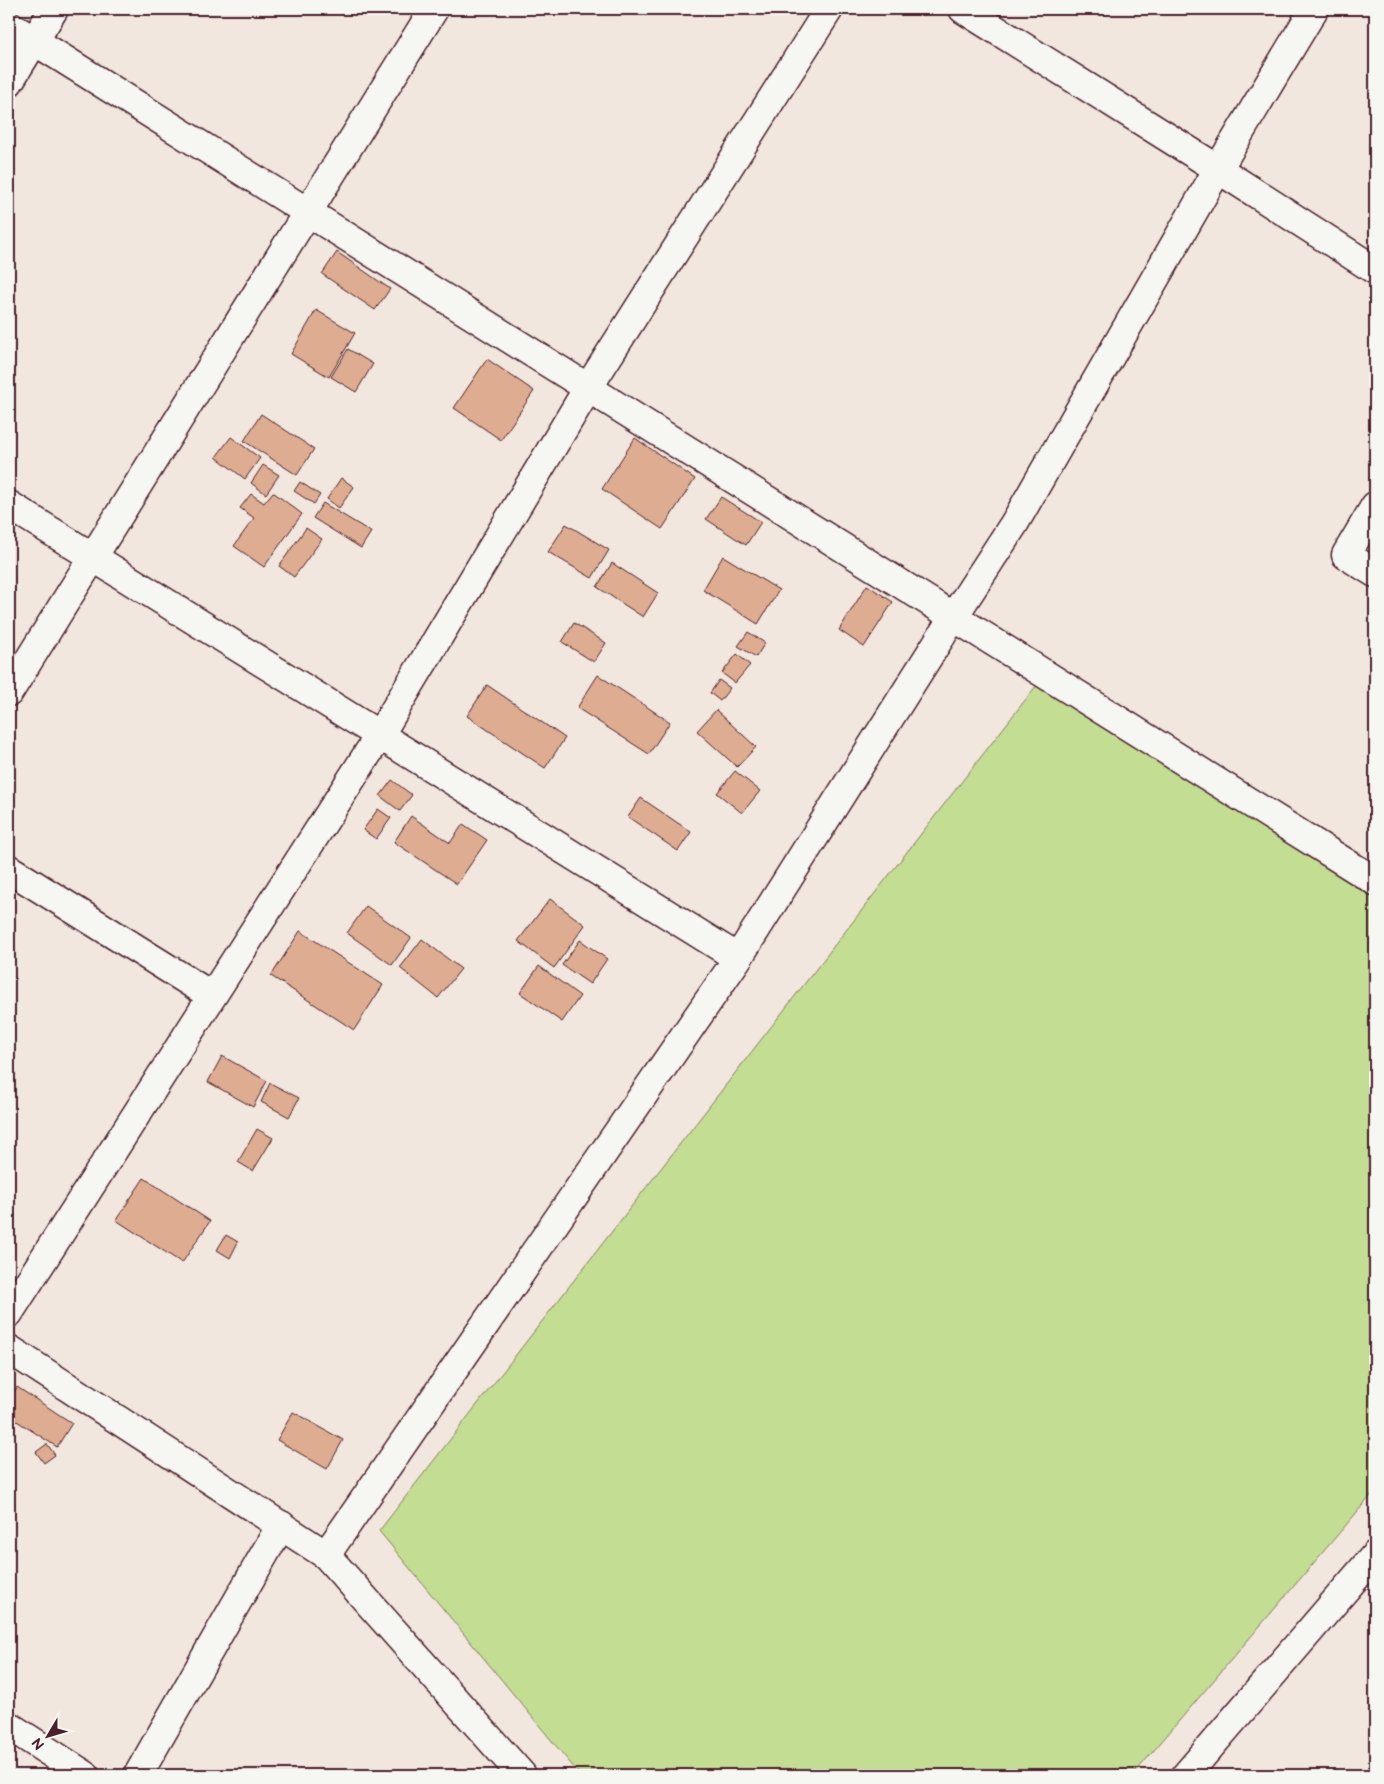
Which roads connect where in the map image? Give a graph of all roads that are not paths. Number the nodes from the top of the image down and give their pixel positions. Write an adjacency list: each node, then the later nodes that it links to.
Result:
1 (54, 9): 7 (street)
2 (434, 9): 10 (street)
3 (828, 9): 12 (street)
4 (963, 9): 9 (street)
5 (1314, 9): 9 (street)
6 (9, 25): 7 (street)
7 (34, 41): 8 (street); 10 (street)
8 (9, 82)
9 (1218, 169): 11 (street); 17 (street)
10 (308, 212): 12 (street); 15 (street)
11 (1375, 270)
12 (588, 388): 17 (street); 19 (street)
13 (9, 504): 15 (street)
14 (1375, 506): 16 (street)
15 (93, 557): 18 (street); 19 (street)
16 (1375, 573)
17 (954, 616): 21 (street); 22 (street)
18 (9, 692)
19 (379, 736): 22 (street); 23 (street)
20 (9, 869): 23 (street)
21 (1375, 881)
22 (738, 958): 27 (street)
23 (212, 996): 24 (street)
24 (9, 1313)
25 (9, 1348): 26 (street)
26 (281, 1525): 27 (street); 31 (street)
27 (326, 1555): 32 (street)
28 (1375, 1556): 33 (street)
29 (9, 1726): 30 (street)
30 (85, 1775)
31 (138, 1775)
32 (522, 1775)
33 (1186, 1775)

